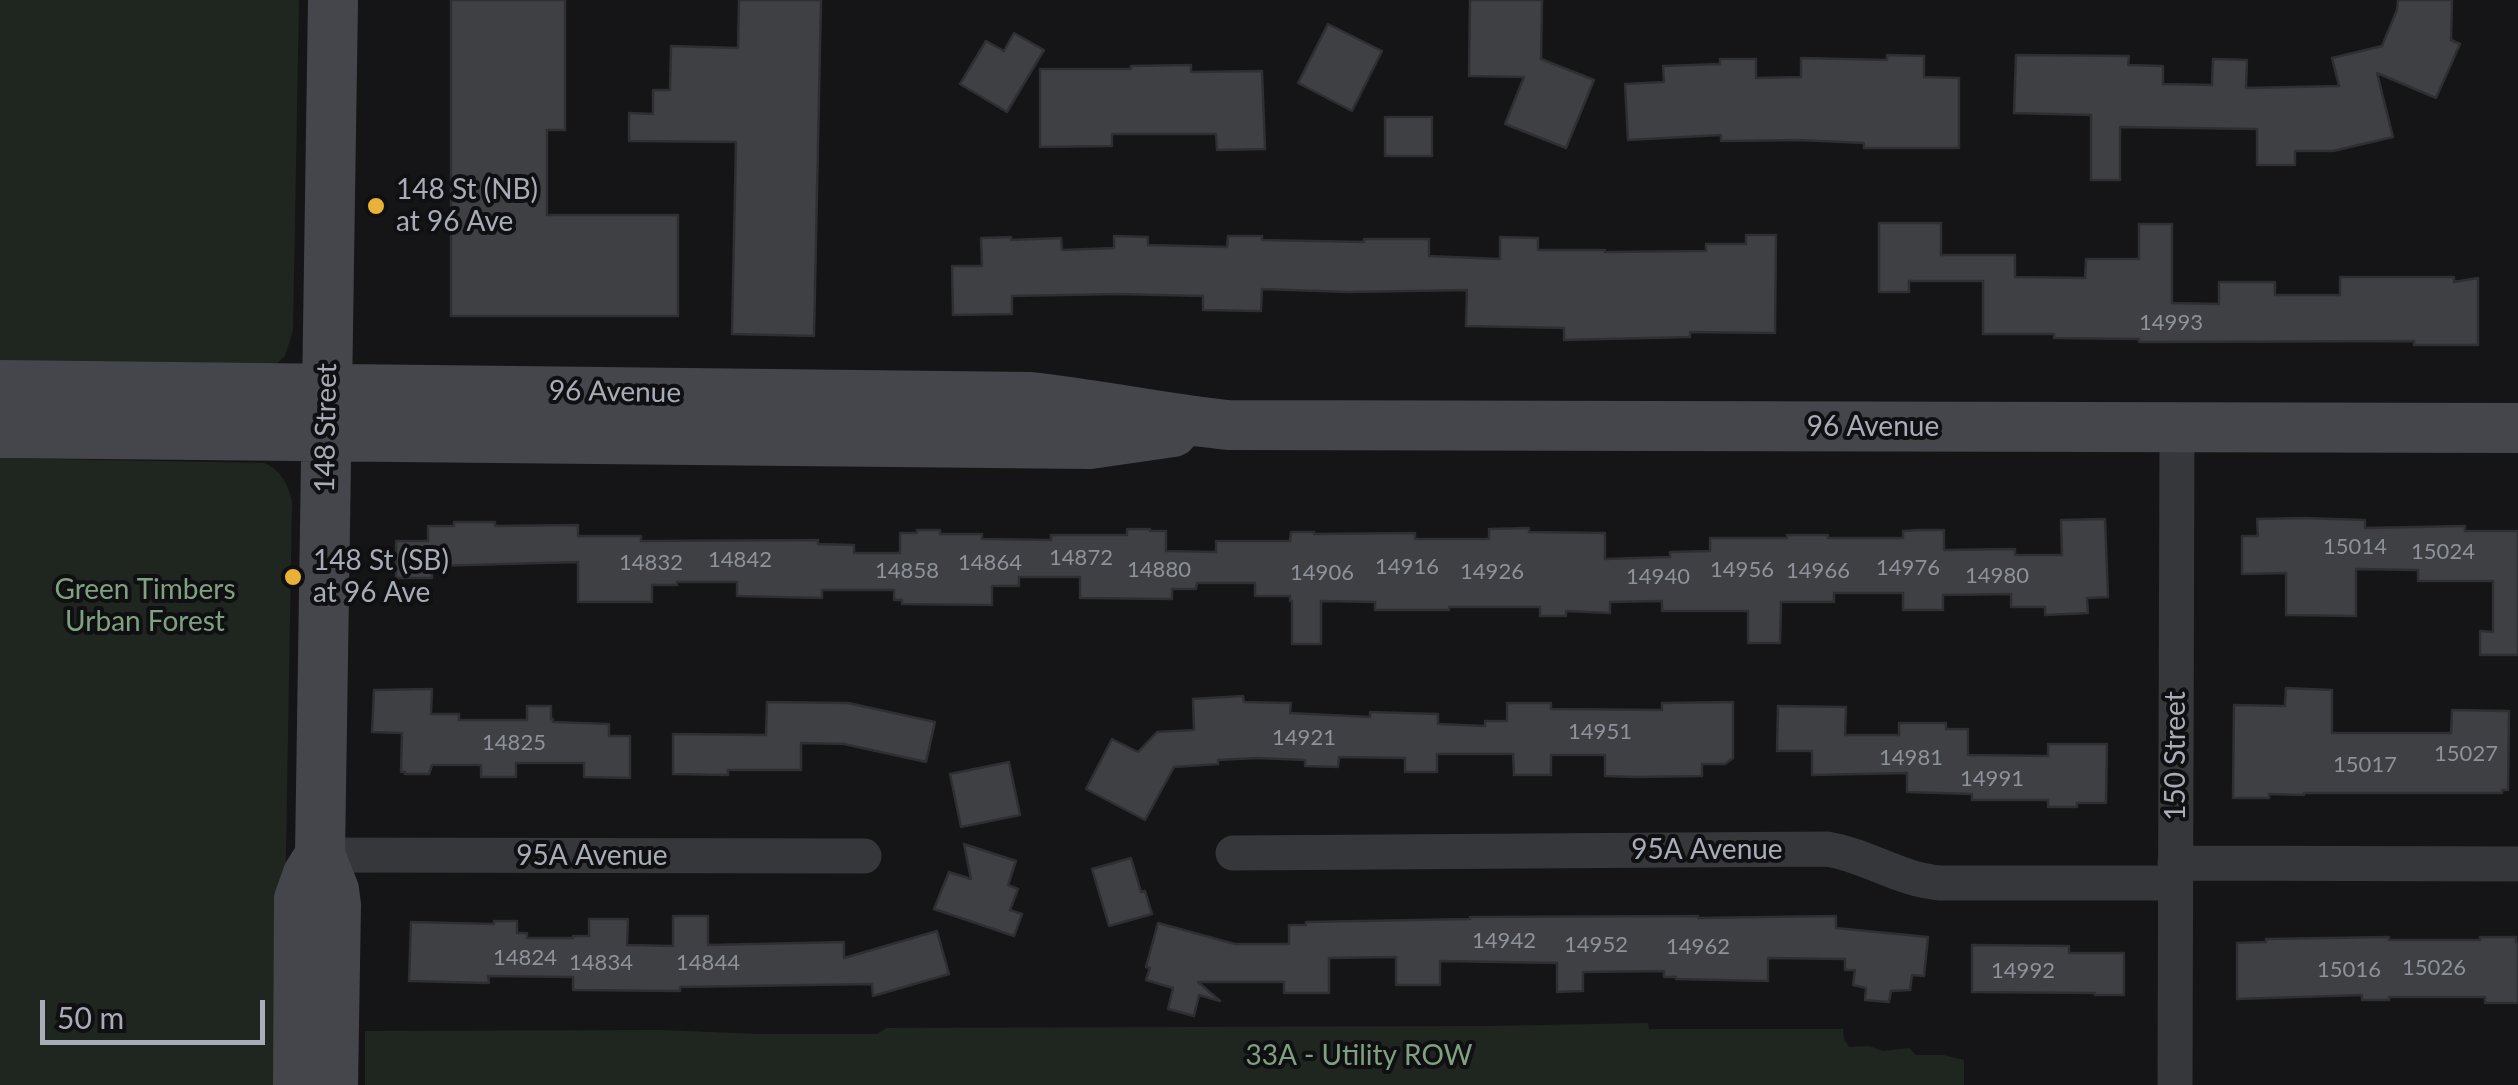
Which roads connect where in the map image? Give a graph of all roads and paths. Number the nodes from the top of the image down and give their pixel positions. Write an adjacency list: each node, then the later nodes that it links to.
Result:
1 (333, 0): 3 (main road, 148 Street)
2 (0, 385): 3 (main road, 96 Avenue)
3 (327, 413): 4 (main road, 96 Avenue); 6 (main road, 96 Avenue); 8 (main road, 148 Street)
4 (2177, 428): 5 (main road, 96 Avenue); 11 (street, 150 Street)
5 (2518, 428)
6 (0, 432)
7 (1233, 853): 11 (street, 95A Avenue)
8 (320, 855): 9 (street, 95A Avenue); 12 (main road, 148 Street); 13 (main road, 148 Street)
9 (864, 856)
10 (2518, 864): 11 (street, 95A Avenue)
11 (2175, 873): 14 (street, 150 Street)
12 (298, 1085)
13 (332, 1085)
14 (2174, 1085)

